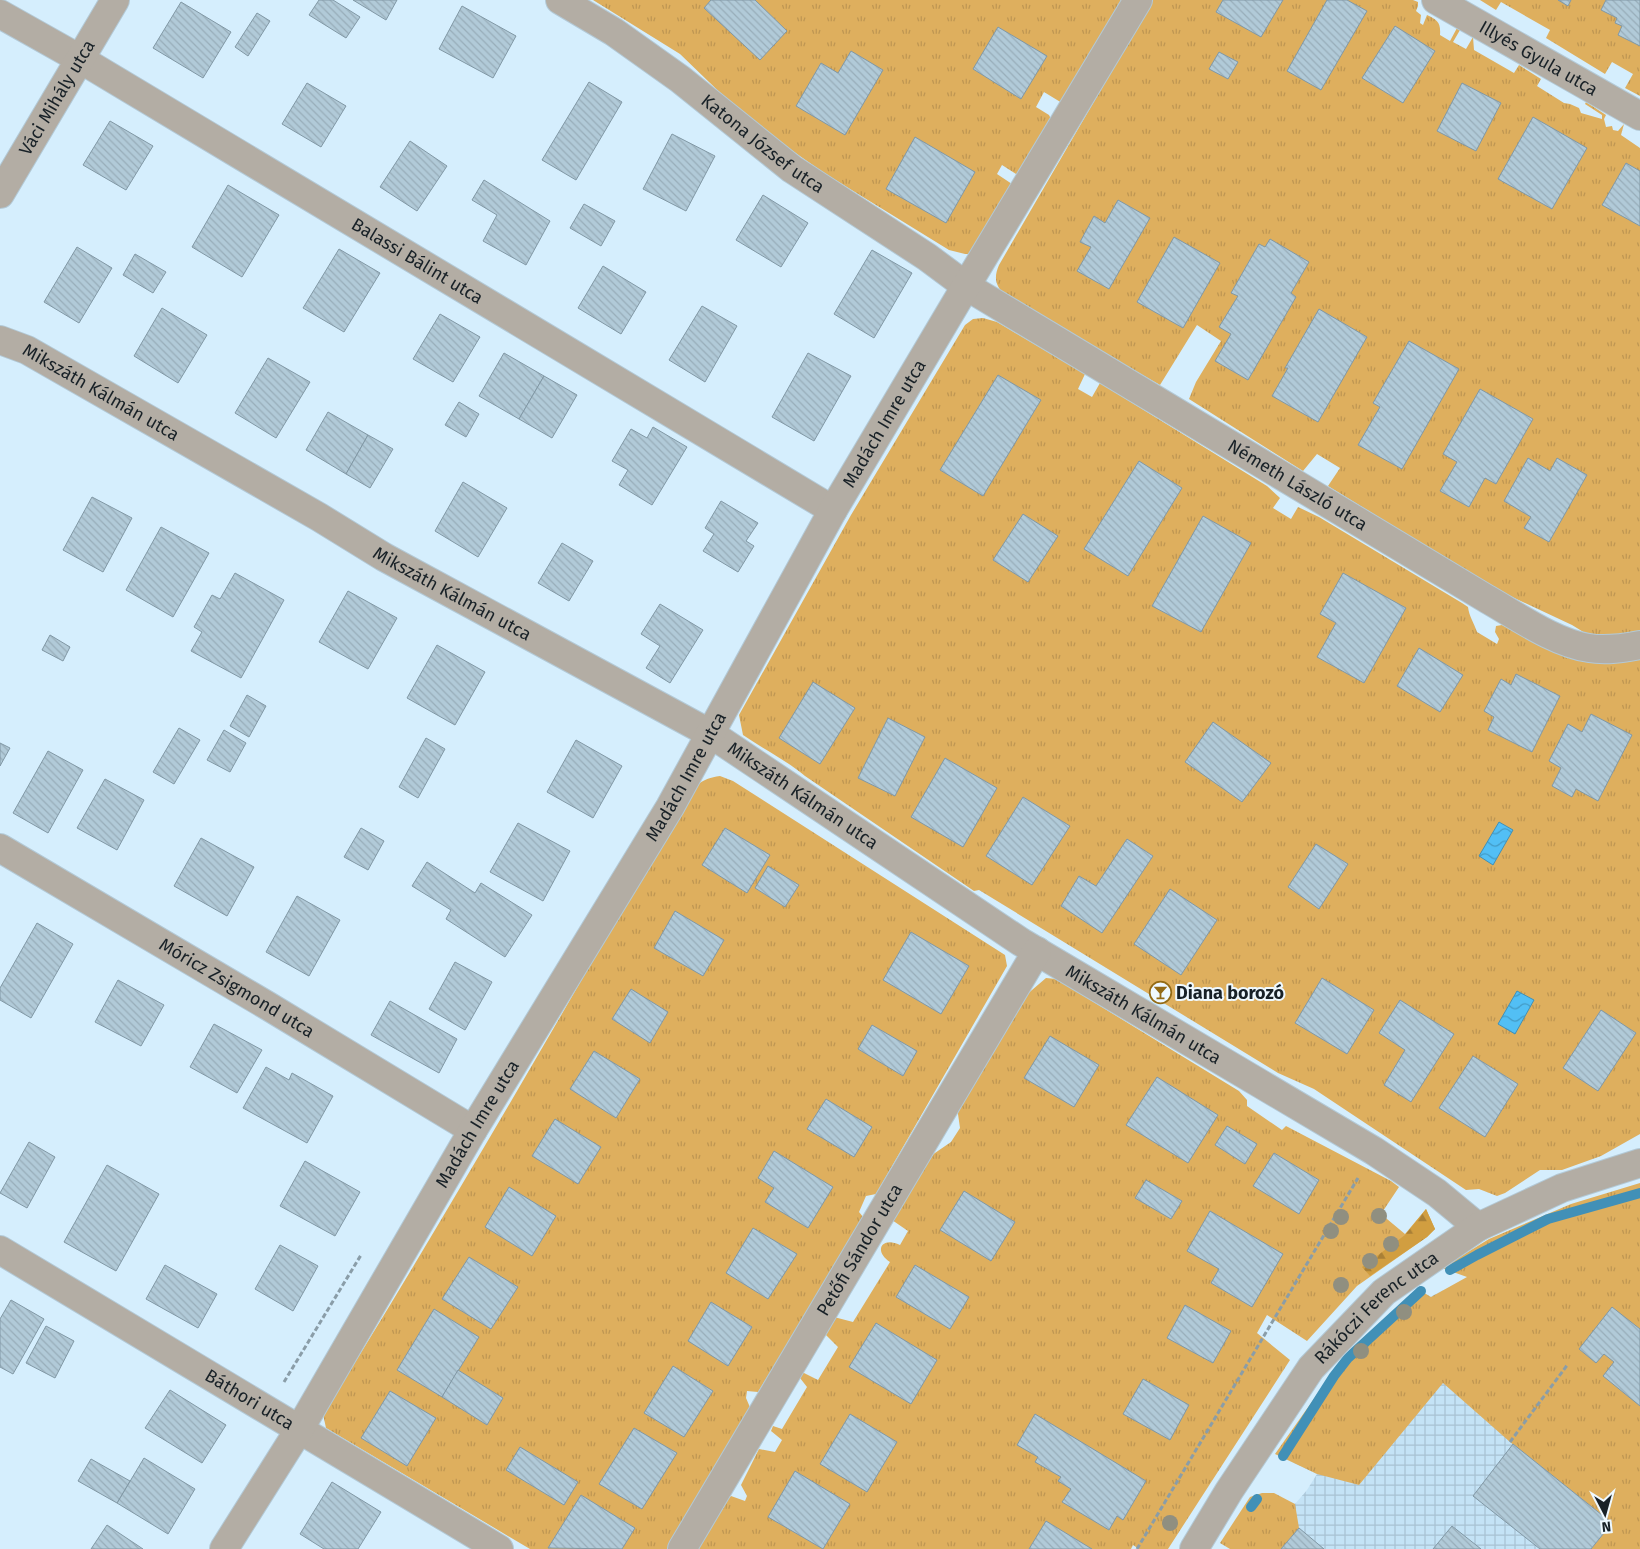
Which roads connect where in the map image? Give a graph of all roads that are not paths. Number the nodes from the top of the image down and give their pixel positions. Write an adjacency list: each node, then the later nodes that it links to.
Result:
1 (115, 0): 6 (street, Váci Mihály utca)
2 (560, 0): 9 (street, Katona József utca)
3 (1138, 0): 9 (street, Madách Imre utca)
4 (1436, 0): 7 (street, Illyés Gyula utca)
5 (0, 14): 6 (street, Balassi Bálint utca)
6 (80, 59): 8 (street, Váci Mihály utca); 11 (street, Balassi Bálint utca)
7 (1640, 116)
8 (0, 194)
9 (966, 286): 11 (street, Madách Imre utca); 12 (street, Németh László utca)
10 (0, 340): 13 (street, Mikszáth Kálmán utca)
11 (834, 510): 13 (street, Madách Imre utca)
12 (1640, 645)
13 (711, 734): 15 (street, Mikszáth Kálmán utca); 16 (street, Madách Imre utca)
14 (0, 848): 16 (street, Móricz Zsigmond utca)
15 (1037, 951): 18 (street, Mikszáth Kálmán utca); 23 (street, Petőfi Sándor utca)
16 (473, 1130): 20 (street, Madách Imre utca)
17 (1640, 1163): 18 (street, Rákóczi Ferenc utca)
18 (1478, 1227): 24 (street, Rákóczi Ferenc utca)
19 (0, 1250): 20 (street, Báthori utca)
20 (299, 1430): 21 (street, Madách Imre utca); 22 (street, Báthori utca)
21 (224, 1549)
22 (499, 1549)
23 (682, 1549)
24 (1194, 1549)

